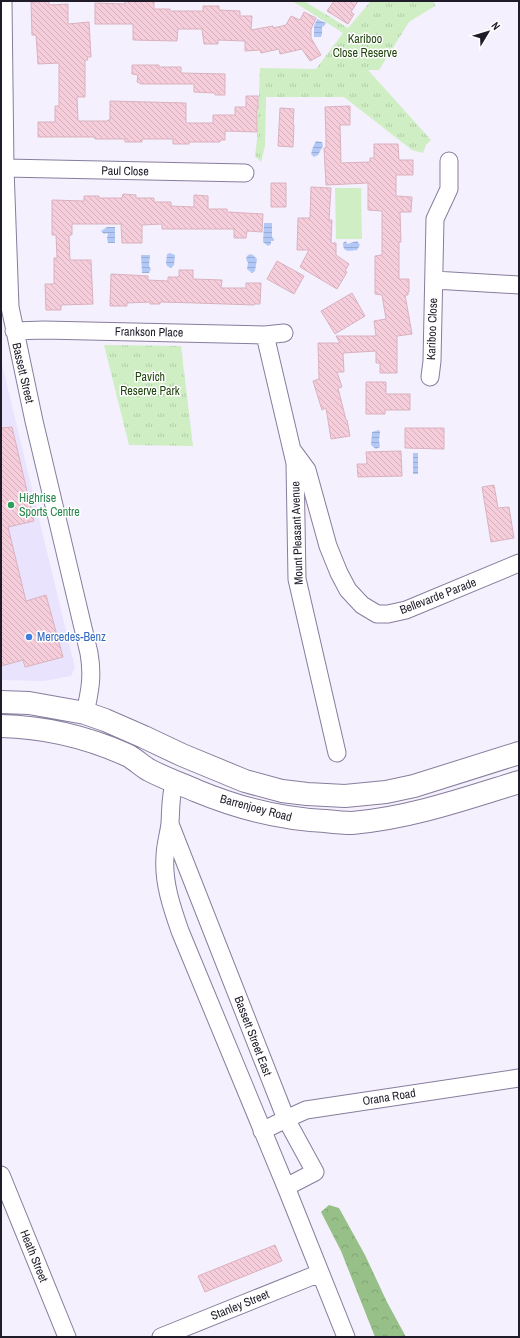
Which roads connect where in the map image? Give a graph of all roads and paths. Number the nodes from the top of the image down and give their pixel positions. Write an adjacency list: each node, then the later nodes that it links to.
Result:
1 (3, 1): 2 (street, Bassett Street)
2 (3, 146): 4 (street, Bassett Street)
3 (449, 161): 6 (street, Kariboo Close)
4 (5, 168): 5 (street, Paul Close); 10 (street, Bassett Street)
5 (245, 173)
6 (434, 280): 7 (street, Kariboo Close); 11 (street, Kariboo Close)
7 (519, 285)
8 (284, 333): 9 (street, Frankson Place)
9 (265, 335): 10 (street, Frankson Place); 12 (street, Mount Pleasant Avenue)
10 (11, 338): 15 (street, Bassett Street)
11 (430, 377)
12 (292, 449): 13 (street, Bellevarde Parade); 18 (street, Mount Pleasant Avenue)
13 (519, 563)
14 (1, 702): 15 (main road, Barrenjoey Road)
15 (85, 713): 17 (main road, Bassett Street); 20 (main road, Barrenjoey Road)
16 (1, 726): 17 (main road, Barrenjoey Road)
17 (78, 737): 21 (main road, Barrenjoey Road)
18 (337, 753)
19 (519, 753): 20 (main road, Barrenjoey Road)
20 (192, 759): 21 (main road, Bassett Street East)
21 (175, 781): 22 (main road, Barrenjoey Road); 23 (street, Bassett Street East)
22 (519, 782)
23 (170, 824): 24 (street, Bassett Street East); 25 (street, Bassett Street East)
24 (187, 867): 25 (street); 27 (street, Bassett Street East)
25 (165, 868): 28 (street, Bassett Street East)
26 (519, 1078): 27 (street, Orana Road)
27 (286, 1119): 28 (street, Orana Road); 30 (street, Bassett Street East)
28 (262, 1131): 30 (street, Bassett Street East)
29 (1, 1175): 32 (street, Heath Street)
30 (286, 1187): 31 (street, Bassett Street East)
31 (320, 1273): 33 (street, Stanley Street); 34 (street, Bassett Street East)
32 (67, 1337)
33 (161, 1337)
34 (346, 1337)

